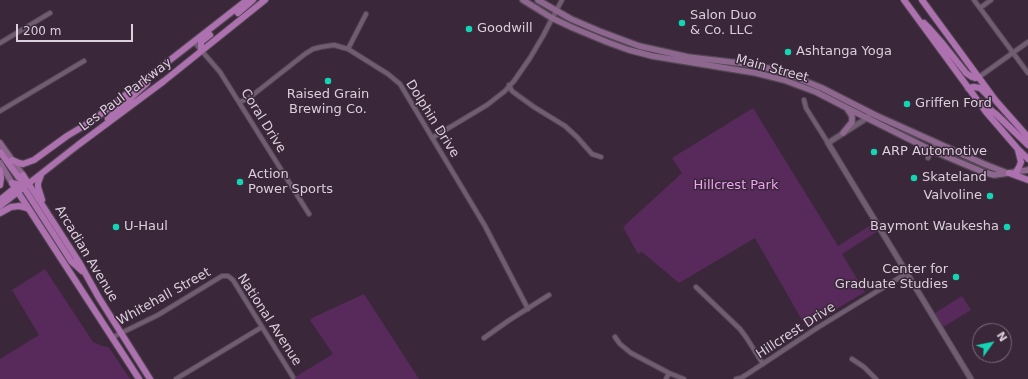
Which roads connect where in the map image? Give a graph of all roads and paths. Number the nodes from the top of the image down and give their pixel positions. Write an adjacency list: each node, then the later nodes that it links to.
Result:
1 (247, 0): 19 (main road, Les Paul Parkway)
2 (253, 0): 23 (main road)
3 (265, 0): 23 (main road, Les Paul Parkway)
4 (523, 0): 16 (main road, Main Street)
5 (538, 0): 12 (main road, Main Street)
6 (562, 0): 12 (street)
7 (904, 0): 15 (main road)
8 (922, 0): 33 (main road)
9 (974, 0): 11 (street)
10 (991, 0): 11 (street)
11 (980, 8): 24 (street)
12 (556, 11): 16 (street); 18 (main road, Main Street)
13 (50, 13): 21 (street)
14 (366, 14): 22 (street)
15 (916, 17): 33 (main road); 36 (main road)
16 (552, 18): 17 (main road, Main Street); 35 (street)
17 (594, 37): 18 (main road); 29 (main road, Main Street)
18 (621, 39): 26 (main road, Main Street)
19 (194, 42): 23 (street, Coral Drive); 28 (main road, Les Paul Parkway)
20 (1028, 42): 24 (street)
21 (0, 43)
22 (348, 49): 39 (street, Dolphin Drive); 47 (street, Dolphin Drive)
23 (201, 51): 39 (street, Coral Drive); 50 (main road, Les Paul Parkway)
24 (1013, 53): 32 (street); 33 (street)
25 (84, 61): 41 (street)
26 (738, 63): 27 (main road, Main Street); 29 (main road)
27 (752, 65): 30 (main road); 31 (main road, Main Street)
28 (160, 69): 50 (main road); 58 (main road, Les Paul Parkway)
29 (737, 70): 30 (main road, Main Street)
30 (750, 72): 34 (main road, Main Street)
31 (785, 73): 34 (main road); 42 (main road, Main Street)
32 (1028, 73)
33 (979, 77): 44 (main road)
34 (784, 80): 40 (main road, Main Street)
35 (509, 85): 47 (street); 55 (street)
36 (968, 88): 37 (main road); 44 (main road)
37 (977, 99): 51 (main road); 53 (main road)
38 (804, 100): 49 (street)
39 (240, 102): 74 (street, Coral Drive)
40 (846, 108): 43 (main road, Main Street); 45 (main road)
41 (0, 111)
42 (871, 113): 43 (street); 48 (main road, Main Street)
43 (867, 118): 45 (street); 54 (main road, Main Street)
44 (1013, 121): 46 (main road)
45 (843, 133): 49 (street)
46 (1028, 137)
47 (432, 138): 80 (street, Dolphin Drive)
48 (935, 142): 54 (street); 61 (main road, Main Street)
49 (828, 143): 75 (street)
50 (78, 145): 65 (main road, Les Paul Parkway)
51 (1028, 146)
52 (1, 147): 58 (main road, Arcadian Avenue); 67 (main road)
53 (1017, 148): 57 (main road); 64 (main road)
54 (931, 150): 56 (street); 60 (main road, Main Street)
55 (601, 157)
56 (928, 158)
57 (1028, 159)
58 (12, 160): 67 (main road, Arcadian Avenue)
59 (0, 163): 67 (main road, Arcadian Avenue)
60 (962, 163): 61 (main road); 64 (main road, Main Street)
61 (984, 164): 64 (main road, Main Street)
62 (0, 170): 68 (main road)
63 (1028, 170): 64 (main road, Main Street)
64 (1012, 173): 66 (main road)
65 (42, 174): 67 (main road, Les Paul Parkway); 71 (main road)
66 (1028, 180)
67 (21, 183): 69 (main road); 70 (main road, Les Paul Parkway); 71 (main road, Arcadian Avenue); 72 (main road, Arcadian Avenue); 76 (main road)
68 (0, 185)
69 (0, 200)
70 (0, 206)
71 (45, 208): 76 (main road, Arcadian Avenue)
72 (29, 209): 73 (main road); 83 (main road, Arcadian Avenue)
73 (0, 213)
74 (309, 214)
75 (907, 273): 87 (street, Hillcrest Drive); 97 (street)
76 (87, 276): 82 (main road, Arcadian Avenue)
77 (226, 276): 81 (street, National Avenue); 82 (street, Whitehall Street)
78 (696, 287): 87 (street)
79 (549, 295): 80 (street)
80 (528, 309): 85 (street)
81 (262, 327): 89 (street, National Avenue); 92 (street)
82 (121, 333): 83 (street, Whitehall Street); 91 (main road, Arcadian Avenue)
83 (112, 337): 90 (main road, Arcadian Avenue)
84 (615, 337): 88 (street)
85 (484, 338)
86 (852, 359): 96 (street)
87 (763, 364): 95 (street, Hillcrest Drive)
88 (669, 372): 93 (street); 94 (street)
89 (293, 377)
90 (139, 379)
91 (150, 379)
92 (176, 379)
93 (666, 379)
94 (684, 379)
95 (736, 379)
96 (876, 379)
97 (971, 379)

